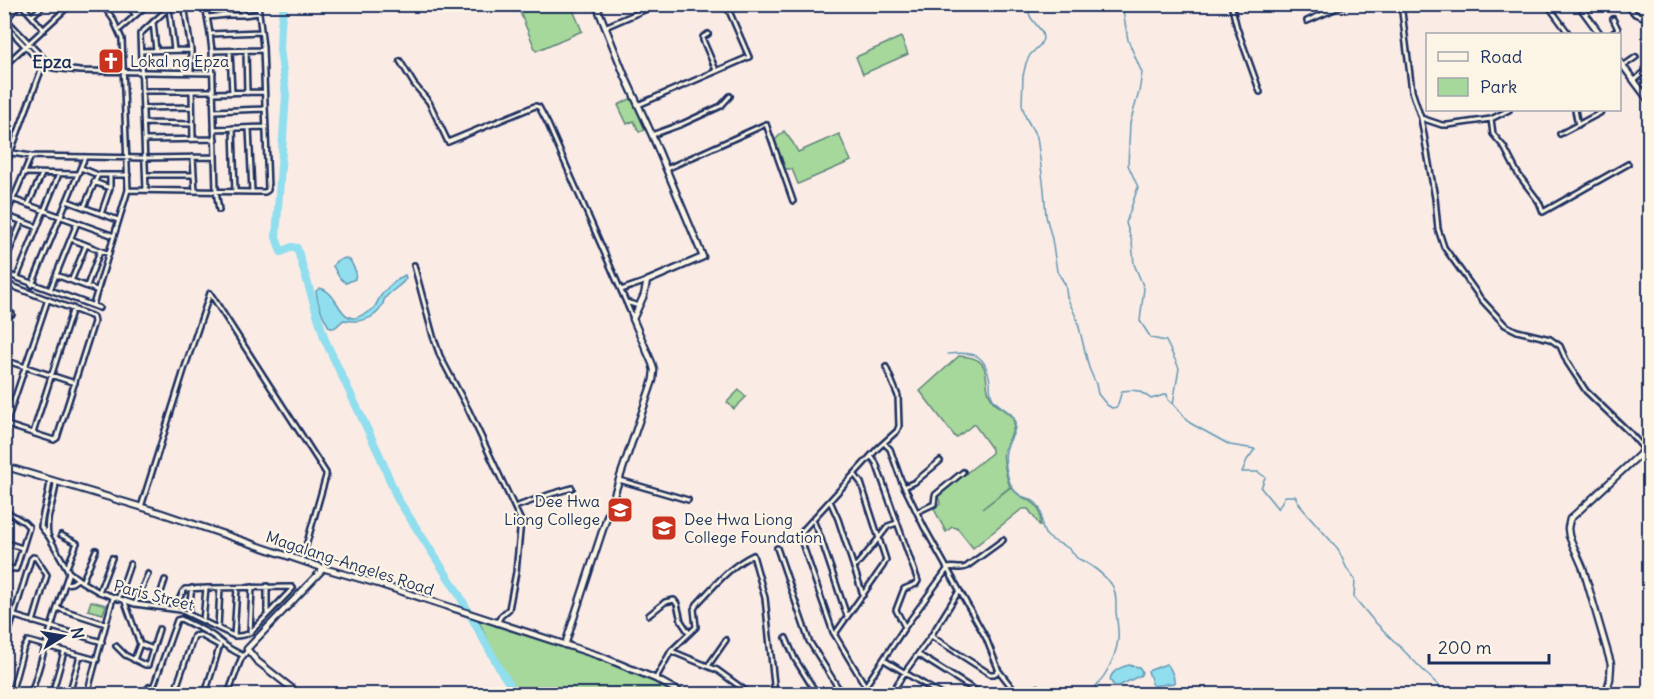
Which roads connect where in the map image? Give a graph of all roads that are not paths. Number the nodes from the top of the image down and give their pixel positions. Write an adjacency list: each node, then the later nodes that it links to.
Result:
1 (21, 4): 27 (street); 30 (street)
2 (45, 4): 27 (street)
3 (71, 4): 35 (street)
4 (102, 4): 36 (street)
5 (127, 4): 24 (street)
6 (148, 4): 24 (street)
7 (173, 4): 22 (street)
8 (184, 4): 46 (street)
9 (205, 4): 28 (street)
10 (225, 4): 25 (street)
11 (241, 4): 26 (street)
12 (258, 4): 23 (street)
13 (596, 4): 34 (street)
14 (658, 4): 34 (street)
15 (726, 4): 63 (street)
16 (1231, 4): 72 (street)
17 (1346, 4): 31 (street)
18 (1401, 4): 85 (street)
19 (1547, 4): 38 (street)
20 (1578, 4): 39 (street)
21 (1626, 4): 33 (street)
22 (169, 8): 32 (street); 45 (street)
23 (259, 14): 26 (street); 37 (street)
24 (136, 15): 36 (street)
25 (226, 15): 26 (street); 28 (street)
26 (243, 15)
27 (32, 16): 35 (street)
28 (208, 17): 41 (street)
29 (1612, 19): 40 (street)
30 (5, 20): 43 (street)
31 (1307, 21)
32 (153, 22): 44 (street); 49 (street)
33 (1650, 22)
34 (605, 27): 77 (street)
35 (44, 30): 43 (street)
36 (119, 30): 62 (street)
37 (261, 32): 41 (street); 48 (street)
38 (1568, 33)
39 (1599, 33)
40 (1613, 33)
41 (210, 34): 50 (street)
42 (708, 34): 63 (street)
43 (27, 46): 54 (street); 56 (street); 58 (street)
44 (156, 50): 45 (street); 49 (street)
45 (174, 50): 46 (street)
46 (191, 50): 65 (street)
47 (246, 50): 48 (street); 51 (street); 74 (street)
48 (263, 50): 71 (street)
49 (141, 51): 64 (street)
50 (212, 51): 51 (street); 66 (street)
51 (230, 51): 73 (street)
52 (4, 56): 54 (street)
53 (1636, 57): 57 (street)
54 (10, 61): 59 (street)
55 (400, 61): 161 (street)
56 (47, 62): 58 (street); 60 (street)
57 (1621, 64): 67 (street)
58 (43, 65): 60 (street); 100 (street)
59 (4, 66)
60 (50, 67): 62 (street)
61 (1650, 67): 67 (street)
62 (123, 70): 64 (street); 103 (street)
63 (716, 70): 77 (street)
64 (142, 71): 65 (street); 68 (street)
65 (191, 72): 66 (street)
66 (213, 73): 70 (street)
67 (1633, 81): 76 (street)
68 (142, 91): 69 (street); 79 (street)
69 (192, 91): 70 (street); 78 (street)
70 (213, 92): 73 (street); 81 (street)
71 (264, 92): 74 (street); 80 (street)
72 (1260, 92)
73 (232, 93): 74 (street)
74 (247, 93)
75 (730, 96): 95 (street)
76 (1650, 102)
77 (638, 105): 95 (street)
78 (192, 107): 79 (street); 88 (street)
79 (143, 108): 87 (street)
80 (265, 109): 81 (street); 90 (street)
81 (214, 111): 92 (street)
82 (1507, 111): 86 (street)
83 (1575, 111): 89 (street)
84 (1601, 111): 89 (street)
85 (1421, 118): 86 (street); 180 (street)
86 (1491, 119): 107 (street)
87 (144, 123): 88 (street); 97 (street)
88 (193, 124): 98 (street)
89 (1578, 124): 94 (street)
90 (266, 127): 91 (street); 127 (street)
91 (249, 128): 93 (street); 127 (street)
92 (214, 129): 93 (street); 96 (street)
93 (233, 129): 126 (street)
94 (1560, 134)
95 (652, 135): 109 (street)
96 (215, 139): 98 (street); 105 (street)
97 (145, 140): 98 (street); 106 (street)
98 (193, 140)
99 (4, 147): 100 (street)
100 (12, 153): 101 (street); 110 (street)
101 (31, 156): 102 (street); 111 (street)
102 (86, 157): 103 (street); 108 (street)
103 (127, 157): 106 (street); 117 (street)
104 (193, 157): 105 (street); 106 (street); 118 (street)
105 (215, 157): 125 (street)
106 (145, 158): 119 (street)
107 (1628, 165)
108 (81, 168): 114 (street); 115 (street)
109 (666, 169): 131 (street); 155 (street)
110 (4, 170)
111 (24, 173): 112 (street); 129 (street)
112 (42, 174): 113 (street); 132 (street)
113 (59, 174): 114 (street); 135 (street)
114 (78, 174): 130 (street)
115 (98, 175): 116 (street); 120 (street)
116 (110, 175): 117 (street); 121 (street)
117 (128, 175): 122 (street)
118 (194, 175): 119 (street); 124 (street)
119 (146, 176): 123 (street)
120 (94, 182): 121 (street); 133 (street)
121 (110, 188): 136 (street)
122 (128, 190): 123 (street); 139 (street)
123 (146, 190): 124 (street)
124 (195, 191): 125 (street)
125 (216, 191): 126 (street); 134 (street)
126 (235, 192): 127 (street)
127 (252, 192)
128 (4, 196): 129 (street)
129 (13, 200): 132 (street); 137 (street)
130 (67, 201): 133 (street); 138 (street)
131 (793, 201)
132 (28, 206): 135 (street)
133 (84, 207): 136 (street)
134 (219, 210)
135 (44, 211): 138 (street); 143 (street)
136 (101, 214): 139 (street)
137 (7, 216): 140 (street); 141 (street)
138 (60, 218): 142 (street); 157 (street)
139 (118, 220): 144 (street)
140 (4, 221)
141 (22, 221): 143 (street); 149 (street)
142 (77, 223): 144 (street); 145 (street)
143 (38, 227): 153 (street)
144 (114, 236): 148 (street)
145 (71, 239): 146 (street); 152 (street)
146 (86, 245): 147 (street); 154 (street)
147 (100, 251): 148 (street); 158 (street)
148 (109, 254): 160 (street)
149 (4, 264)
150 (414, 265): 193 (street)
151 (4, 273): 153 (street)
152 (56, 275): 154 (street); 159 (street)
153 (17, 277): 157 (street)
154 (71, 280): 158 (street)
155 (647, 281): 161 (street); 165 (street)
156 (4, 283): 162 (street)
157 (33, 284): 159 (street)
158 (87, 286): 160 (street)
159 (50, 290): 164 (street)
160 (97, 290): 164 (street)
161 (621, 290): 163 (street)
162 (48, 298): 166 (street); 172 (street)
163 (626, 302): 165 (street); 170 (street)
164 (93, 305): 167 (street)
165 (639, 306): 170 (street)
166 (73, 308): 174 (street); 175 (street)
167 (99, 308)
168 (12, 314): 169 (street)
169 (4, 316)
170 (633, 319): 186 (street)
171 (4, 360): 172 (street)
172 (26, 367): 174 (street); 176 (street)
173 (886, 367): 178 (street)
174 (51, 375): 175 (street); 177 (street)
175 (75, 383): 177 (street)
176 (5, 424): 177 (street)
177 (33, 433)
178 (884, 443): 181 (street); 188 (street)
179 (1650, 445): 180 (street)
180 (1644, 449): 306 (street)
181 (871, 456): 185 (street); 199 (street)
182 (940, 461): 188 (street)
183 (4, 466): 187 (street, Magalang-Angeles Road)
184 (963, 472): 195 (street)
185 (855, 475): 191 (street); 202 (street)
186 (619, 480): 190 (street); 263 (street)
187 (53, 481): 192 (street, Magalang-Angeles Road); 196 (street); 197 (street)
188 (904, 487): 195 (street)
189 (572, 488): 193 (street)
190 (688, 500)
191 (830, 501): 198 (street); 213 (street)
192 (141, 507): 209 (street, Magalang-Angeles Road); 209 (street)
193 (515, 507): 247 (street)
194 (4, 510): 205 (street)
195 (917, 513): 214 (street)
196 (42, 516): 197 (street); 201 (street)
197 (47, 516): 201 (street)
198 (813, 520): 244 (street); 255 (street)
199 (897, 523): 202 (street); 250 (street)
200 (61, 535): 211 (street)
201 (49, 537): 211 (street)
202 (879, 538): 213 (street); 231 (street)
203 (1003, 540): 214 (street)
204 (4, 542): 205 (street)
205 (22, 548): 212 (street)
206 (777, 548): 299 (street)
207 (96, 550): 220 (street)
208 (112, 558): 229 (street)
209 (302, 560): 215 (street, Magalang-Angeles Road)
210 (130, 564): 233 (street)
211 (67, 567): 216 (street)
212 (4, 568)
213 (854, 568): 231 (street)
214 (948, 568): 228 (street); 250 (street)
215 (325, 569): 247 (street, Magalang-Angeles Road); 270 (street)
216 (69, 572): 218 (street, Paris Street); 221 (street)
217 (148, 574): 235 (street)
218 (78, 579): 220 (street, Paris Street); 221 (street)
219 (165, 580): 238 (street)
220 (82, 582): 229 (street, Paris Street)
221 (65, 584): 237 (street)
222 (267, 586): 223 (street); 241 (street); 241 (street)
223 (252, 587): 227 (street); 253 (street)
224 (192, 588): 225 (street); 239 (street); 240 (street)
225 (206, 588): 226 (street); 245 (street)
226 (220, 588): 227 (street); 252 (street)
227 (237, 588): 256 (street)
228 (960, 591): 257 (street); 277 (street)
229 (99, 592): 232 (street, Paris Street)
230 (4, 595): 236 (street)
231 (863, 595): 244 (street)
232 (113, 598): 233 (street, Paris Street); 248 (street)
233 (118, 599): 234 (street, Paris Street)
234 (125, 602): 235 (street, Paris Street); 261 (street)
235 (135, 604): 238 (street, Paris Street)
236 (4, 607)
237 (57, 608): 248 (street); 249 (street)
238 (156, 608): 239 (street, Paris Street)
239 (175, 609): 240 (street, Paris Street)
240 (188, 613): 245 (street, Paris Street)
241 (267, 613): 253 (street)
242 (649, 615): 254 (street)
243 (15, 616): 246 (street); 246 (street); 266 (street)
244 (847, 616): 255 (street)
245 (203, 621): 252 (street, Paris Street)
246 (33, 622): 249 (street)
247 (497, 623): 263 (street, Magalang-Angeles Road)
248 (106, 624): 260 (street)
249 (51, 627): 260 (street); 264 (street)
250 (906, 627): 275 (street)
251 (159, 629): 267 (street)
252 (218, 629): 256 (street, Paris Street)
253 (250, 633): 256 (street)
254 (689, 633): 268 (street); 297 (street)
255 (834, 635): 281 (street)
256 (234, 636)
257 (931, 636): 271 (street); 277 (street)
258 (786, 638): 298 (street)
259 (726, 640): 276 (street)
260 (102, 642): 273 (street)
261 (140, 644): 267 (street); 274 (street)
262 (220, 645): 270 (street); 280 (street); 291 (street); 292 (street)
263 (566, 645): 279 (street, Magalang-Angeles Road)
264 (45, 646): 269 (street); 284 (street); 285 (street)
265 (117, 646): 274 (street)
266 (4, 648)
267 (154, 649): 274 (street)
268 (671, 651): 276 (street); 279 (street)
269 (64, 652): 272 (street); 286 (street)
270 (248, 653): 293 (street); 294 (street)
271 (919, 654): 278 (street); 303 (street)
272 (80, 656): 273 (street); 287 (street)
273 (97, 660): 288 (street)
274 (134, 660)
275 (884, 660): 278 (street); 281 (street)
276 (708, 666): 296 (street)
277 (999, 670): 304 (street)
278 (904, 672): 283 (street); 302 (street)
279 (656, 679): 295 (street, Magalang-Angeles Road)
280 (149, 687): 289 (street); 290 (street)
281 (866, 687): 300 (street)
282 (1038, 688): 305 (street)
283 (892, 693): 301 (street)
284 (11, 694)
285 (31, 694)
286 (52, 694)
287 (69, 694)
288 (87, 694)
289 (144, 694)
290 (166, 694)
291 (174, 694)
292 (205, 694)
293 (228, 694)
294 (299, 694)
295 (683, 694)
296 (750, 694)
297 (775, 694)
298 (817, 694)
299 (842, 694)
300 (860, 694)
301 (897, 694)
302 (939, 694)
303 (981, 694)
304 (1017, 694)
305 (1031, 694)
306 (1606, 694)

